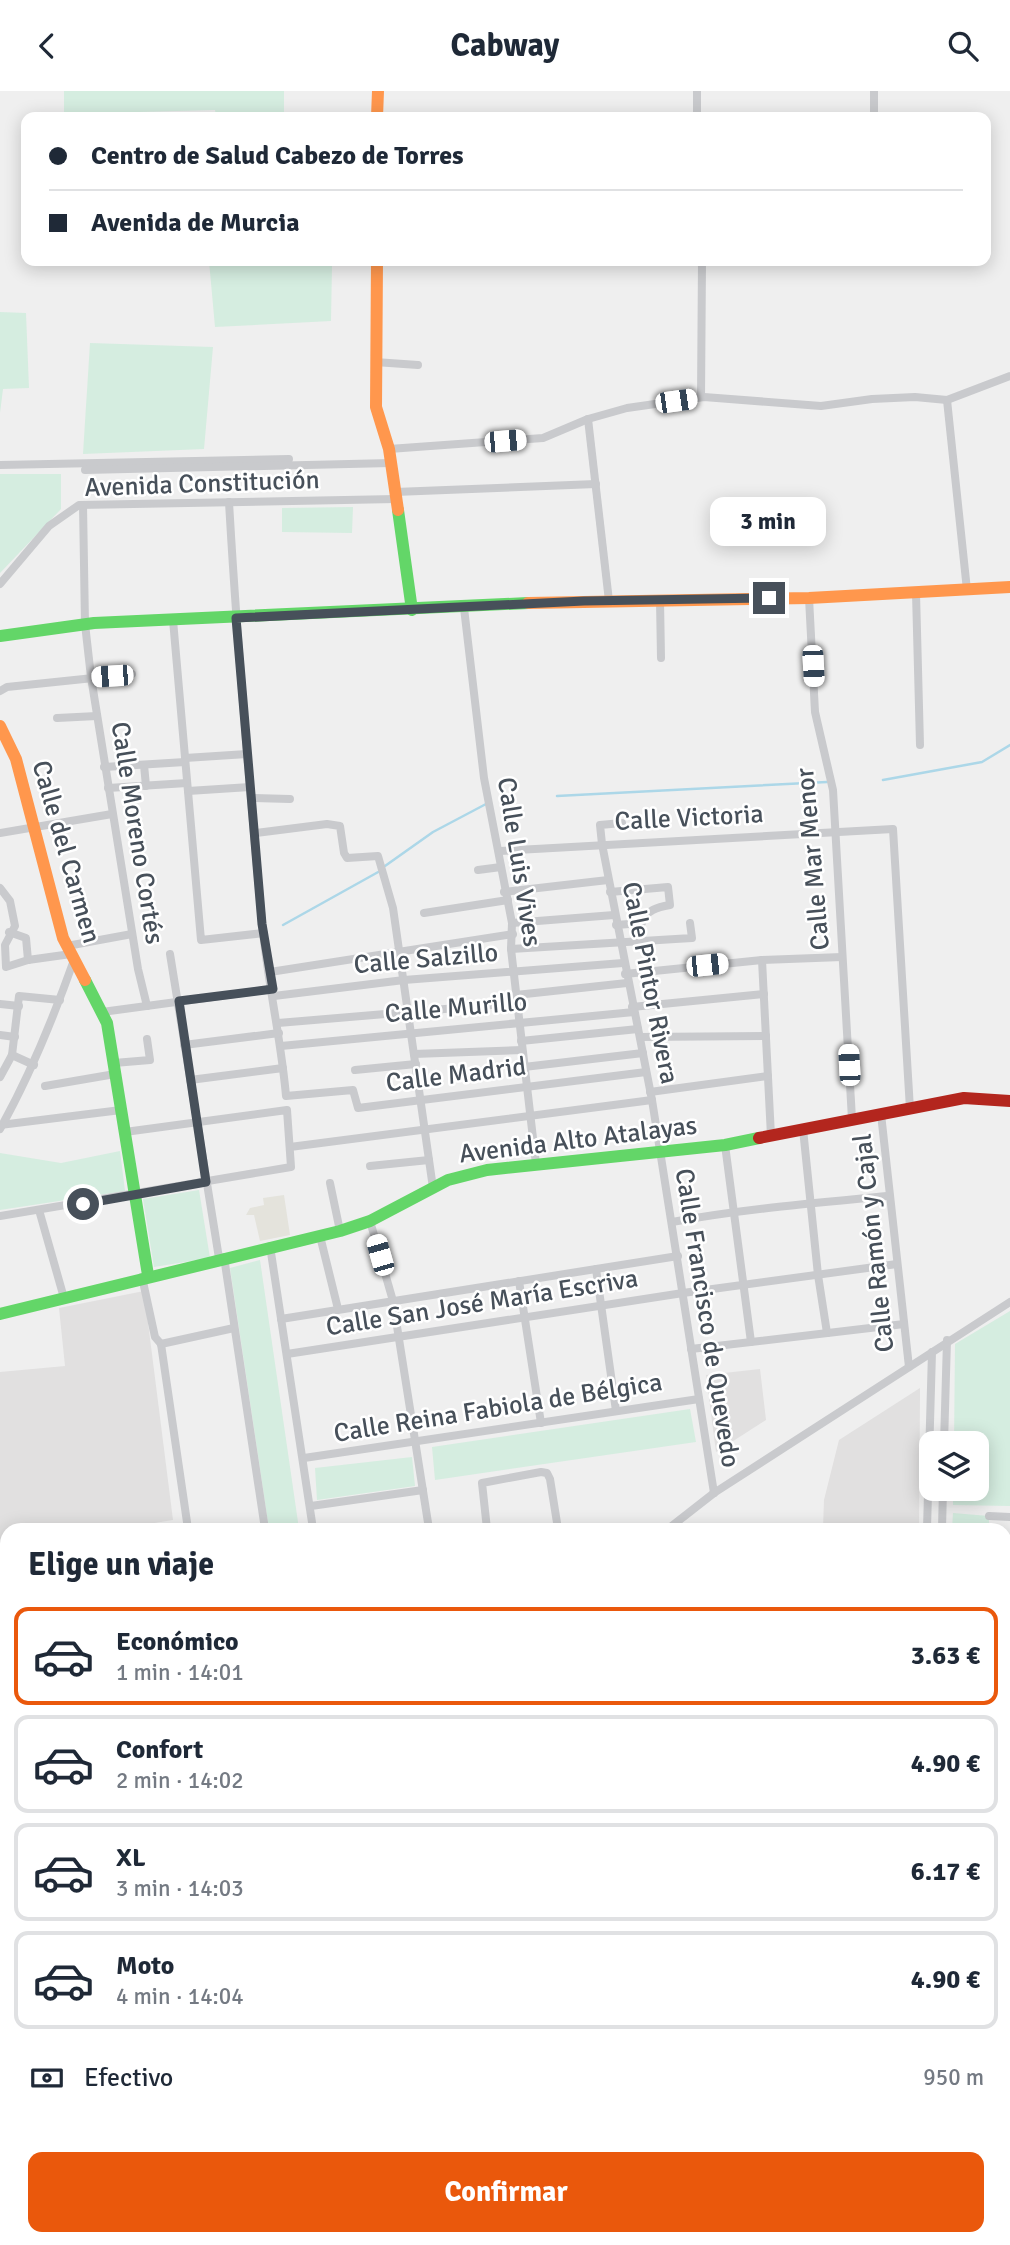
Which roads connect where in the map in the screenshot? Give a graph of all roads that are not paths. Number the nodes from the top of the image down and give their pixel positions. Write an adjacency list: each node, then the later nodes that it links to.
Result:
1 (378, 91): 4 (street)
2 (697, 91): 5 (street)
3 (874, 91): 6 (street)
4 (377, 112)
5 (698, 112)
6 (874, 112)
7 (377, 266): 9 (street)
8 (702, 266): 12 (street)
9 (375, 362): 10 (street); 15 (street)
10 (418, 365)
11 (1010, 376): 13 (street)
12 (701, 397): 13 (street); 14 (street)
13 (947, 400): 26 (street)
14 (588, 419): 15 (street); 20 (street)
15 (388, 449): 17 (street)
16 (289, 459): 18 (street)
17 (391, 463): 19 (street); 21 (street)
18 (0, 465)
19 (85, 470)
20 (596, 484): 21 (street, Avenida Constitución); 30 (street)
21 (395, 496): 22 (street, Avenida Constitución); 32 (street)
22 (229, 502): 23 (street, Avenida Constitución); 33 (street)
23 (83, 505): 24 (street, Avenida Constitución); 35 (street, Calle Moreno Cortés)
24 (0, 584)
25 (1010, 587): 26 (street)
26 (967, 590): 27 (street)
27 (916, 593): 28 (street); 44 (street)
28 (809, 598): 29 (street); 58 (street, Calle Mar Menor)
29 (660, 600): 30 (street); 37 (street)
30 (609, 601): 31 (street)
31 (464, 608): 32 (street); 62 (street, Calle Luis Vives)
32 (412, 610): 33 (street)
33 (236, 618): 34 (street); 45 (street)
34 (173, 620): 35 (street); 46 (street)
35 (85, 624): 36 (street); 39 (street, Calle Moreno Cortés)
36 (0, 635)
37 (661, 658)
38 (132, 674): 39 (street)
39 (91, 677): 40 (street); 41 (street, Calle Moreno Cortés)
40 (0, 691)
41 (97, 716): 42 (street); 48 (street, Calle Moreno Cortés)
42 (57, 718)
43 (0, 726): 57 (street, Calle del Carmen)
44 (920, 745)
45 (247, 754): 46 (street); 51 (street)
46 (185, 760): 47 (street); 49 (street)
47 (144, 765): 48 (street); 50 (street)
48 (104, 767): 52 (street, Calle Moreno Cortés)
49 (189, 781): 50 (street); 51 (street); 74 (street)
50 (146, 786): 52 (street)
51 (250, 787): 53 (street)
52 (108, 788): 55 (street, Calle Moreno Cortés)
53 (252, 798): 54 (street); 59 (street)
54 (290, 799)
55 (112, 814): 57 (street); 75 (street, Calle Moreno Cortés)
56 (622, 823): 61 (street, Calle Pintor Rivera)
57 (34, 826): 60 (street); 79 (street, Calle del Carmen)
58 (835, 832): 61 (street, Calle Victoria); 82 (street, Calle Mar Menor); 132 (street, Calle Victoria)
59 (256, 833): 74 (street); 80 (street)
60 (2, 834)
61 (603, 844): 62 (street, Calle Victoria); 65 (street, Calle Pintor Rivera)
62 (500, 851): 63 (street, Calle Luis Vives)
63 (501, 867): 64 (street); 68 (street, Calle Luis Vives)
64 (478, 870)
65 (608, 880): 67 (street, Calle Pintor Rivera); 68 (street)
66 (0, 888): 73 (street)
67 (610, 891): 70 (street, Calle Pintor Rivera); 70 (street)
68 (506, 896): 69 (street); 71 (street, Calle Luis Vives)
69 (424, 913)
70 (615, 920): 71 (street); 77 (street, Calle Pintor Rivera)
71 (512, 923): 76 (street, Calle Luis Vives)
72 (690, 923): 77 (street)
73 (9, 932): 83 (street); 86 (street)
74 (264, 933): 87 (street)
75 (132, 934): 79 (street); 98 (street, Calle Moreno Cortés)
76 (513, 934): 78 (street, Calle Luis Vives); 80 (street)
77 (620, 944): 78 (street); 85 (street, Calle Pintor Rivera)
78 (511, 949): 88 (street, Calle Luis Vives)
79 (70, 953): 83 (street); 94 (street); 100 (street, Calle del Carmen)
80 (401, 953): 87 (street); 90 (street)
81 (170, 954): 95 (street)
82 (842, 957): 84 (street); 136 (street, Calle Mar Menor)
83 (29, 960): 86 (street)
84 (762, 960): 89 (street); 92 (street)
85 (623, 963): 88 (street, Calle Salzillo); 89 (street, Calle Pintor Rivera)
86 (3, 969)
87 (270, 972): 91 (street)
88 (513, 972): 90 (street, Calle Salzillo); 93 (street, Calle Luis Vives)
89 (626, 979): 93 (street); 99 (street, Calle Pintor Rivera)
90 (404, 980): 91 (street, Calle Salzillo); 101 (street)
91 (274, 993): 95 (street, Calle Salzillo); 102 (street)
92 (764, 994): 99 (street, Calle Murillo); 108 (street)
93 (517, 999): 101 (street); 103 (street, Calle Luis Vives)
94 (60, 1000): 97 (street); 118 (street)
95 (179, 1001): 98 (street, Calle Salzillo); 111 (street)
96 (0, 1004): 97 (street)
97 (19, 1006): 109 (street)
98 (147, 1006): 100 (street, Calle Salzillo)
99 (633, 1010): 103 (street, Calle Murillo); 104 (street, Calle Pintor Rivera)
100 (102, 1012): 121 (street, Calle del Carmen)
101 (408, 1014): 102 (street); 106 (street)
102 (278, 1023): 105 (street)
103 (519, 1023): 106 (street, Calle Murillo); 113 (street, Calle Luis Vives)
104 (639, 1033): 108 (street); 113 (street); 114 (street, Calle Pintor Rivera)
105 (279, 1034): 111 (street); 112 (street)
106 (411, 1034): 112 (street, Calle Murillo); 115 (street)
107 (0, 1035): 109 (street)
108 (766, 1036): 124 (street)
109 (15, 1037): 116 (street)
110 (147, 1039): 121 (street)
111 (184, 1045): 126 (street)
112 (281, 1046): 119 (street)
113 (522, 1046): 115 (street); 120 (street, Calle Luis Vives)
114 (643, 1053): 120 (street); 123 (street, Calle Pintor Rivera)
115 (414, 1054): 117 (street)
116 (12, 1055): 118 (street); 125 (street)
117 (415, 1064): 122 (street); 130 (street)
118 (34, 1065): 138 (street)
119 (283, 1067): 126 (street); 130 (street, Calle Madrid)
120 (524, 1067): 128 (street, Calle Luis Vives)
121 (114, 1069): 127 (street); 133 (street, Calle del Carmen)
122 (355, 1070)
123 (646, 1072): 128 (street, Calle Madrid); 129 (street, Calle Pintor Rivera)
124 (768, 1076): 129 (street); 142 (street)
125 (0, 1077)
126 (190, 1080): 137 (street)
127 (45, 1086)
128 (527, 1087): 130 (street, Calle Madrid); 135 (street, Calle Luis Vives)
129 (651, 1096): 135 (street); 145 (street, Calle Pintor Rivera)
130 (421, 1100): 139 (street)
131 (1010, 1101): 132 (street, Avenida Alto Atalayas)
132 (910, 1109): 134 (street, Avenida Alto Atalayas)
133 (121, 1110): 138 (street); 141 (street, Calle del Carmen)
134 (881, 1114): 136 (street, Avenida Alto Atalayas); 153 (street, Calle Ramón y Cajal)
135 (530, 1117): 139 (street); 147 (street, Calle Luis Vives)
136 (852, 1119): 140 (street, Avenida Alto Atalayas)
137 (198, 1122): 141 (street); 144 (street); 149 (street)
138 (0, 1127)
139 (425, 1129): 144 (street); 146 (street)
140 (803, 1129): 142 (street, Avenida Alto Atalayas); 154 (street)
141 (125, 1132): 152 (street, Calle del Carmen)
142 (771, 1136): 143 (street, Avenida Alto Atalayas)
143 (725, 1145): 145 (street, Avenida Alto Atalayas); 156 (street)
144 (289, 1147): 149 (street)
145 (658, 1150): 147 (street, Avenida Alto Atalayas); 159 (street, Calle Francisco de Quevedo)
146 (429, 1160): 148 (street); 151 (street)
147 (536, 1164): 151 (street, Avenida Alto Atalayas)
148 (370, 1167)
149 (206, 1182): 152 (street); 164 (street)
150 (330, 1183): 160 (street)
151 (433, 1188): 158 (street, Avenida Alto Atalayas)
152 (135, 1196): 155 (street); 168 (street, Calle del Carmen)
153 (887, 1196): 154 (street); 165 (street, Calle Ramón y Cajal)
154 (810, 1206): 156 (street); 167 (street)
155 (39, 1210): 157 (street); 172 (street)
156 (733, 1211): 159 (street); 170 (street)
157 (0, 1216)
158 (370, 1221): 160 (street, Avenida Alto Atalayas); 173 (street)
159 (672, 1222): 163 (street, Calle Francisco de Quevedo)
160 (340, 1231): 161 (street, Avenida Alto Atalayas)
161 (320, 1236): 162 (street, Avenida Alto Atalayas); 176 (street)
162 (270, 1246): 164 (street, Avenida Alto Atalayas); 178 (street)
163 (678, 1256): 166 (street); 171 (street, Calle Francisco de Quevedo)
164 (222, 1258): 168 (street, Avenida Alto Atalayas); 181 (street)
165 (897, 1264): 167 (street, Calle San José María Escriva); 180 (street, Calle Ramón y Cajal)
166 (596, 1269): 169 (street); 175 (street)
167 (818, 1275): 170 (street, Calle San José María Escriva); 182 (street)
168 (145, 1276): 172 (street, Avenida Alto Atalayas); 186 (street)
169 (519, 1281): 173 (street); 179 (street)
170 (743, 1285): 171 (street, Calle San José María Escriva); 185 (street)
171 (683, 1293): 175 (street, Calle San José María Escriva); 187 (street, Calle Francisco de Quevedo)
172 (64, 1298): 177 (street, Avenida Alto Atalayas)
173 (393, 1301): 176 (street); 183 (street)
174 (1010, 1302): 184 (street)
175 (601, 1306): 179 (street, Calle San José María Escriva); 192 (street)
176 (338, 1310): 178 (street)
177 (0, 1314)
178 (281, 1318): 189 (street)
179 (525, 1318): 183 (street, Calle San José María Escriva); 193 (street)
180 (904, 1324): 182 (street); 190 (street, Calle Ramón y Cajal)
181 (234, 1328): 186 (street); 204 (street)
182 (827, 1333): 185 (street)
183 (399, 1335): 189 (street, Calle San José María Escriva); 195 (street)
184 (947, 1340): 188 (street); 194 (street)
185 (751, 1342): 187 (street)
186 (161, 1344): 203 (street)
187 (691, 1349): 191 (street, Calle Francisco de Quevedo)
188 (932, 1352): 190 (street); 210 (street)
189 (287, 1354): 196 (street)
190 (909, 1367): 198 (street)
191 (699, 1399): 192 (street, Calle Reina Fabiola de Bélgica); 198 (street, Calle Francisco de Quevedo)
192 (616, 1411): 193 (street, Calle Reina Fabiola de Bélgica)
193 (541, 1423): 195 (street, Calle Reina Fabiola de Bélgica)
194 (944, 1431)
195 (416, 1441): 196 (street, Calle Reina Fabiola de Bélgica); 197 (street)
196 (304, 1458): 200 (street)
197 (423, 1490): 200 (street); 206 (street)
198 (714, 1493): 209 (street)
199 (943, 1501): 211 (street)
200 (311, 1506): 205 (street)
201 (989, 1516): 202 (street)
202 (1010, 1517)
203 (187, 1523)
204 (264, 1523)
205 (312, 1523)
206 (428, 1523)
207 (486, 1523): 208 (street)
208 (556, 1523)
209 (676, 1523)
210 (927, 1523)
211 (942, 1523)

